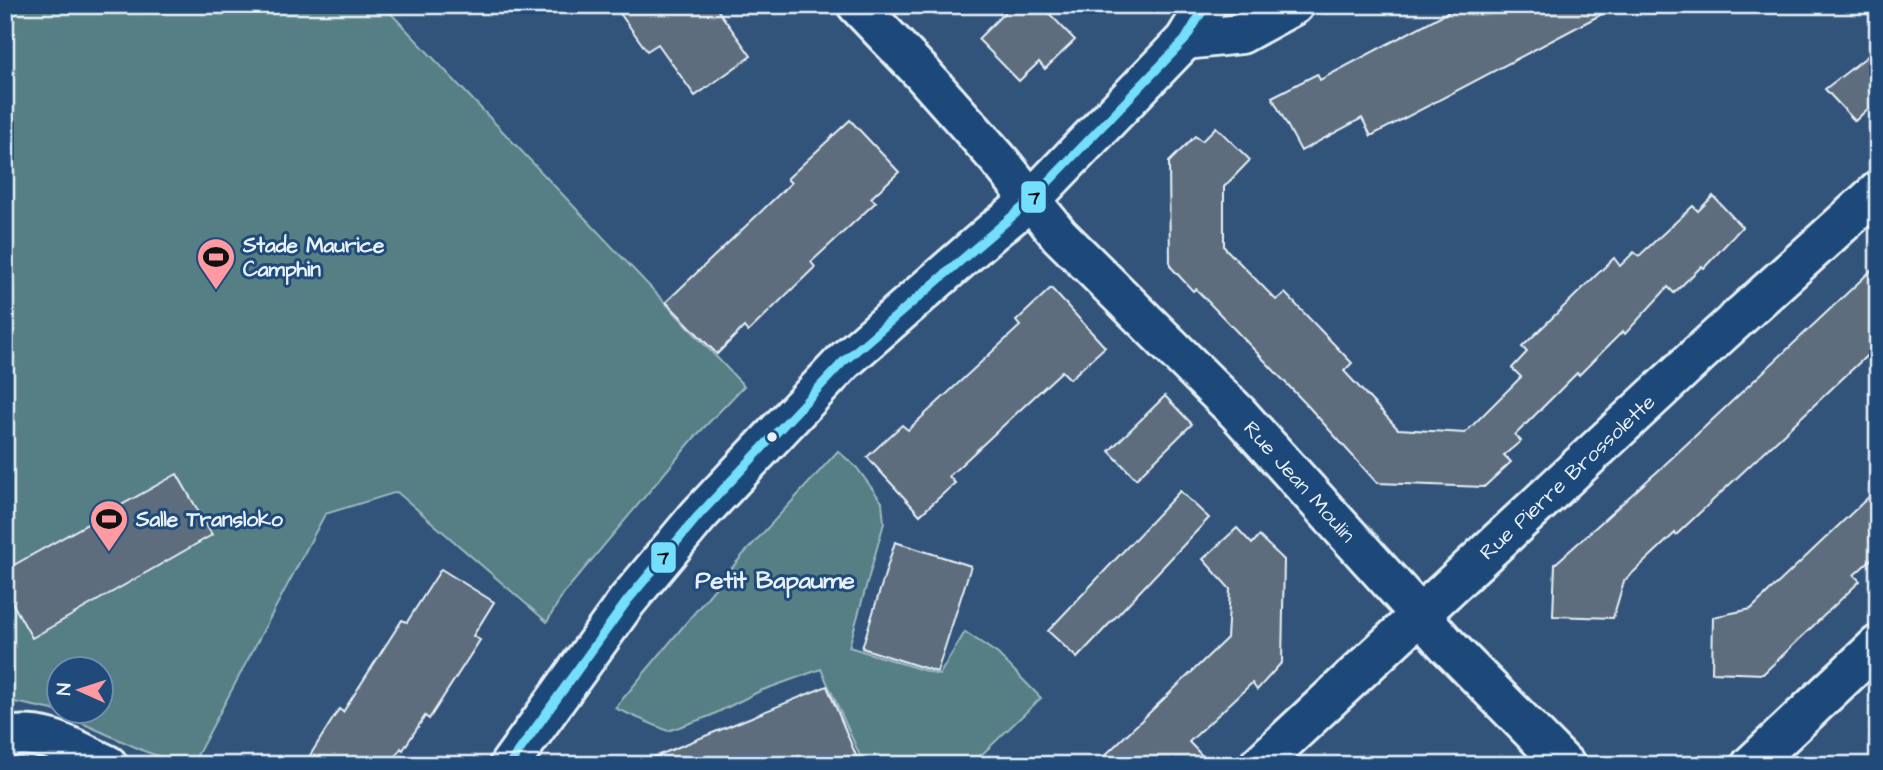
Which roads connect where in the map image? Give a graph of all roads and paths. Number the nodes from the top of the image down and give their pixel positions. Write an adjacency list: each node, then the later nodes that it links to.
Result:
1 (857, 5): 6 (street, Rue Jean Moulin)
2 (1206, 5): 4 (street)
3 (1294, 5): 4 (street)
4 (1185, 40): 6 (street)
5 (1878, 191): 7 (street, Rue Pierre Brossolette)
6 (1030, 201): 7 (street, Rue Jean Moulin); 11 (street)
7 (1420, 616): 12 (street, Rue Pierre Brossolette); 13 (street, Rue Jean Moulin)
8 (1878, 645): 14 (street)
9 (5, 737): 10 (street)
10 (108, 765)
11 (509, 765)
12 (1259, 765)
13 (1565, 765)
14 (1751, 765)

